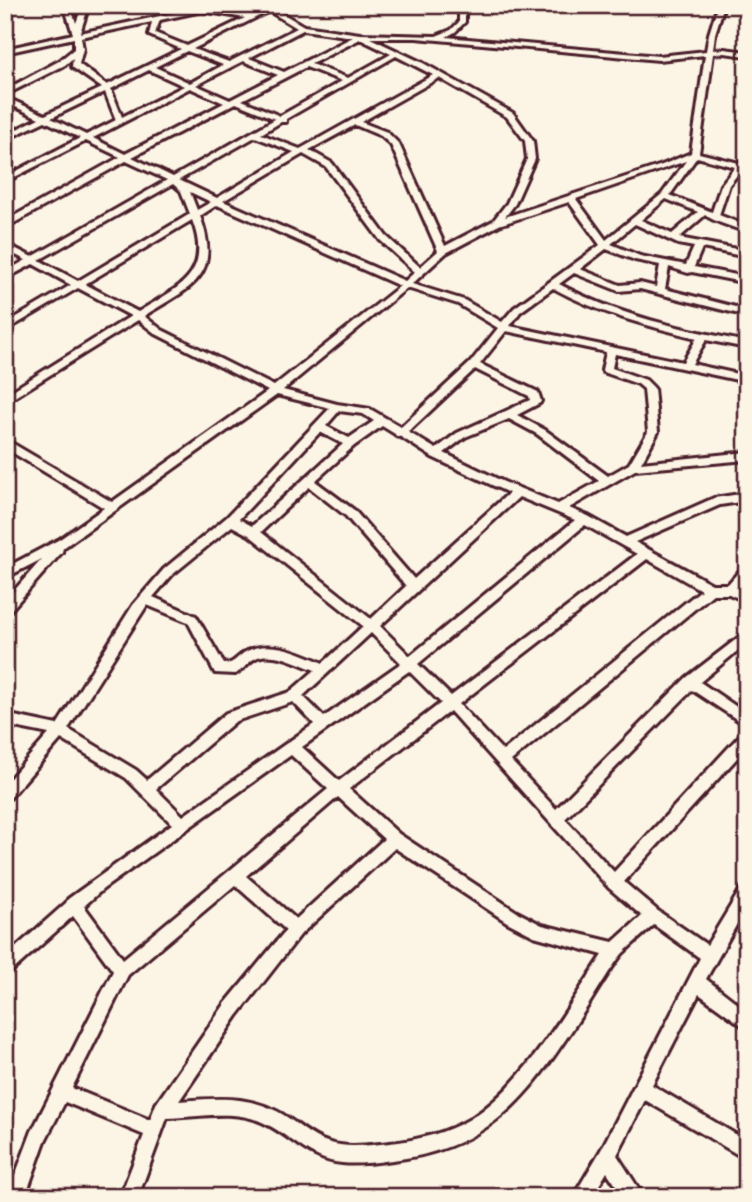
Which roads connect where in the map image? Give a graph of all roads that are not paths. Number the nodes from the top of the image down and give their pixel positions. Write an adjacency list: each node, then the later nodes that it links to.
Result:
1 (67, 5): 11 (street)
2 (86, 5): 11 (street)
3 (182, 5): 7 (street)
4 (462, 5): 13 (street)
5 (721, 5): 18 (street)
6 (265, 7): 8 (street); 10 (street)
7 (202, 9): 8 (street); 9 (street)
8 (252, 17): 15 (street)
9 (157, 19): 11 (street); 15 (street)
10 (302, 28): 12 (street); 20 (street)
11 (76, 36): 14 (street); 16 (street)
12 (360, 36): 13 (street); 17 (street); 21 (street)
13 (437, 38): 18 (street)
14 (79, 48): 28 (street); 29 (street)
15 (189, 49): 22 (street); 23 (street)
16 (5, 51)
17 (397, 53): 25 (street); 26 (street)
18 (711, 53): 19 (street); 40 (street)
19 (747, 54)
20 (243, 58): 22 (street); 24 (street)
21 (305, 64): 24 (street); 26 (street)
22 (229, 65): 27 (street)
23 (150, 68): 27 (street); 28 (street)
24 (285, 75): 31 (street)
25 (438, 76): 35 (street); 52 (street)
26 (349, 81): 33 (street)
27 (191, 85): 31 (street); 34 (street)
28 (108, 89): 32 (street); 34 (street)
29 (5, 93)
30 (5, 99): 32 (street)
31 (233, 101): 33 (street); 41 (street)
32 (46, 120): 37 (street); 38 (street)
33 (283, 120): 36 (street)
34 (121, 121): 38 (street)
35 (357, 123): 39 (street); 59 (street)
36 (257, 135): 39 (street); 44 (street)
37 (5, 138)
38 (85, 139): 41 (street); 43 (street)
39 (302, 151): 47 (street); 65 (street)
40 (695, 154): 42 (street); 45 (street); 46 (street)
41 (125, 158): 44 (street); 53 (street)
42 (743, 167): 50 (street)
43 (5, 180)
44 (176, 182): 47 (street); 49 (street); 61 (street)
45 (665, 196): 48 (street); 51 (street)
46 (571, 198): 52 (street); 56 (street)
47 (218, 202): 49 (street); 70 (street)
48 (703, 212): 50 (street); 55 (street)
49 (193, 216): 69 (street); 73 (street)
50 (714, 218): 54 (street)
51 (635, 221): 55 (street); 56 (street)
52 (496, 223): 59 (street)
53 (5, 225)
54 (747, 229)
55 (674, 236): 58 (street)
56 (605, 245): 62 (street); 63 (street)
57 (5, 246): 61 (street)
58 (699, 246): 60 (street); 64 (street)
59 (443, 251): 65 (street)
60 (747, 254)
61 (33, 260): 66 (street); 69 (street)
62 (665, 264): 64 (street); 71 (street)
63 (572, 270): 68 (street); 71 (street)
64 (688, 270): 67 (street)
65 (419, 271): 70 (street)
66 (5, 276)
67 (747, 280)
68 (553, 284): 74 (street); 76 (street)
69 (79, 285): 73 (street); 75 (street)
70 (406, 285): 74 (street); 82 (street)
71 (660, 290): 72 (street)
72 (747, 313)
73 (138, 316): 82 (street); 83 (street)
74 (503, 327): 78 (street); 79 (street)
75 (5, 328)
76 (703, 336): 77 (street); 80 (street)
77 (747, 345)
78 (611, 351): 80 (street); 93 (street)
79 (474, 365): 85 (street); 88 (street)
80 (686, 365): 81 (street)
81 (747, 379)
82 (275, 391): 84 (street); 98 (street)
83 (5, 400)
84 (337, 407): 86 (street); 87 (street)
85 (509, 415): 91 (street); 94 (street)
86 (383, 420): 88 (street); 90 (street)
87 (318, 426): 90 (street); 101 (street)
88 (400, 434): 91 (street)
89 (5, 443): 98 (street)
90 (351, 443): 95 (street)
91 (436, 454): 96 (street)
92 (747, 456): 93 (street)
93 (633, 467): 94 (street)
94 (607, 481): 99 (street)
95 (309, 482): 102 (street); 108 (street)
96 (517, 492): 99 (street); 108 (street)
97 (747, 497): 103 (street)
98 (111, 507): 104 (street)
99 (560, 508): 100 (street)
100 (584, 519): 103 (street); 116 (street)
101 (231, 520): 102 (street); 112 (street)
102 (253, 532): 114 (street)
103 (627, 541): 105 (street)
104 (64, 542): 107 (street); 113 (street)
105 (647, 553): 109 (street); 120 (street)
106 (747, 570): 110 (street)
107 (5, 574)
108 (414, 587): 114 (street)
109 (710, 589): 110 (street); 127 (street)
110 (731, 589): 111 (street)
111 (747, 597)
112 (145, 599): 117 (street); 124 (street)
113 (5, 610)
114 (373, 627): 116 (street); 117 (street)
115 (747, 636): 118 (street)
116 (410, 663): 120 (street); 123 (street)
117 (325, 669): 119 (street)
118 (691, 682): 122 (street); 131 (street)
119 (295, 696): 123 (street); 128 (street)
120 (451, 704): 127 (street); 129 (street)
121 (5, 719): 124 (street)
122 (747, 721)
123 (323, 725): 126 (street)
124 (60, 731): 128 (street); 130 (street)
125 (747, 737): 135 (street)
126 (293, 748): 129 (street); 132 (street)
127 (501, 761): 131 (street)
128 (148, 788): 132 (street)
129 (337, 790): 133 (street); 134 (street)
130 (5, 794)
131 (555, 819): 135 (street)
132 (183, 825): 137 (street)
133 (394, 839): 140 (street); 141 (street)
134 (235, 876): 140 (street); 144 (street)
135 (614, 883): 139 (street)
136 (747, 892): 138 (street)
137 (73, 904): 143 (street); 144 (street)
138 (739, 915): 142 (street)
139 (653, 916): 141 (street); 142 (street)
140 (296, 929): 149 (street)
141 (616, 950): 149 (street)
142 (710, 956): 145 (street)
143 (5, 967)
144 (122, 970): 148 (street)
145 (698, 983): 146 (street); 147 (street)
146 (747, 1021)
147 (643, 1089): 151 (street); 152 (street)
148 (62, 1093): 150 (street); 153 (street)
149 (162, 1110): 150 (street)
150 (153, 1130): 154 (street)
151 (747, 1151)
152 (607, 1156): 155 (street); 156 (street)
153 (16, 1197)
154 (129, 1197)
155 (582, 1197)
156 (635, 1197)

